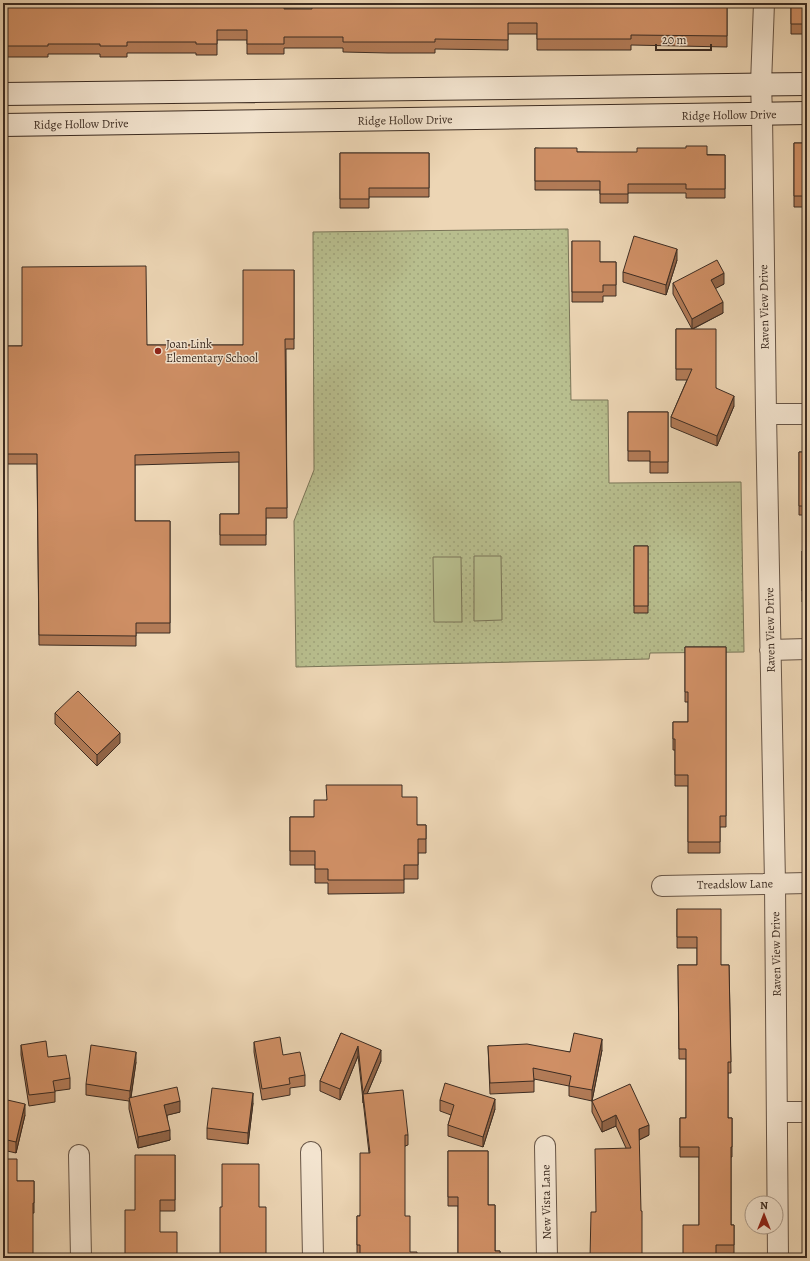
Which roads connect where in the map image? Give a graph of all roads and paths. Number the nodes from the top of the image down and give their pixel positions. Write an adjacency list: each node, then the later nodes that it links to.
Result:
1 (764, 3): 2 (street, Raven View Drive)
2 (761, 84): 3 (street); 4 (street); 6 (street, Raven View Drive)
3 (807, 84)
4 (3, 94)
5 (807, 113): 6 (street, Ridge Hollow Drive)
6 (762, 115): 7 (street, Ridge Hollow Drive); 8 (street, Raven View Drive)
7 (3, 125)
8 (766, 414): 9 (street); 11 (street, Raven View Drive)
9 (807, 414)
10 (807, 649): 11 (street)
11 (770, 650): 12 (street, Raven View Drive)
12 (775, 883): 13 (street, Treadslow Lane); 14 (street, Treadslow Lane); 15 (street, Raven View Drive)
13 (807, 883)
14 (662, 886)
15 (778, 1112): 16 (street); 23 (street, Raven View Drive)
16 (807, 1112)
17 (545, 1146): 22 (street, New Vista Lane)
18 (311, 1152): 21 (street)
19 (79, 1154): 20 (street)
20 (81, 1258)
21 (313, 1258)
22 (547, 1258)
23 (778, 1258)

